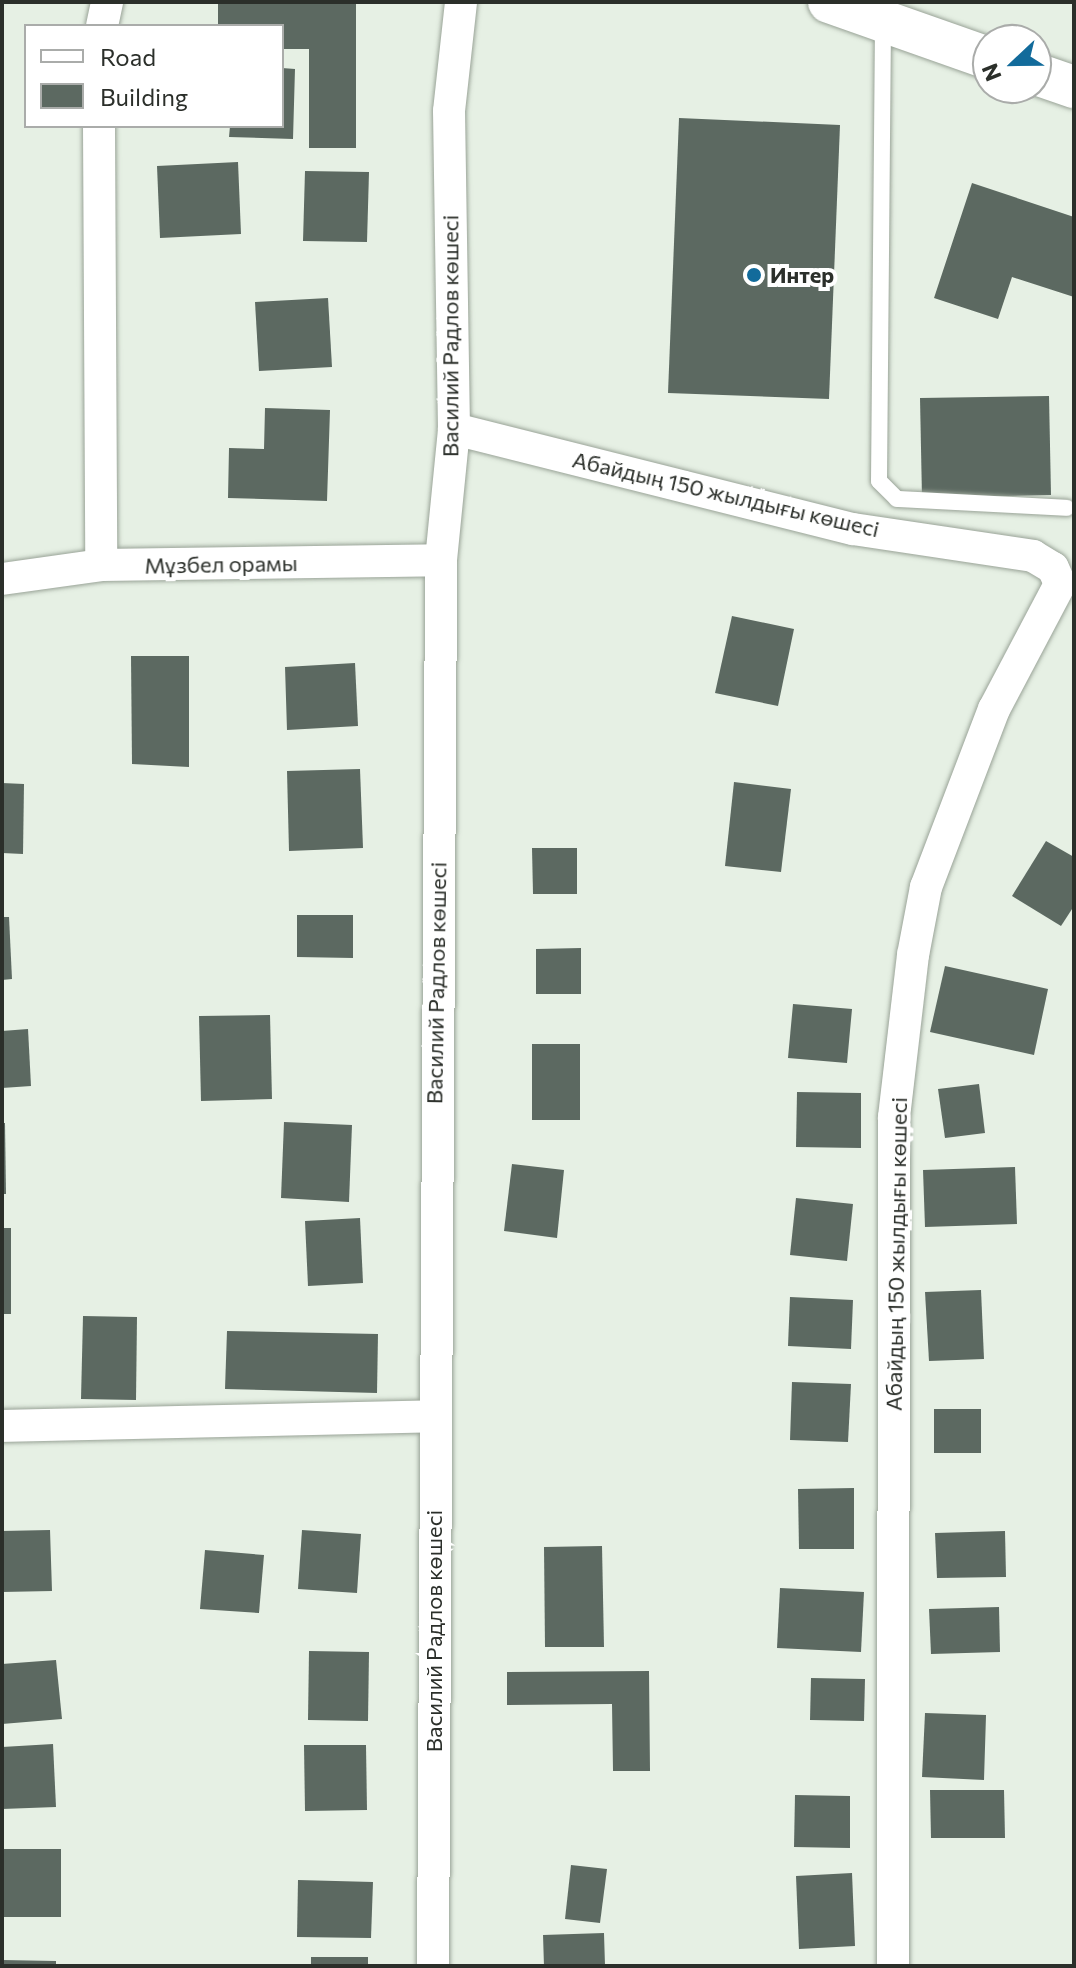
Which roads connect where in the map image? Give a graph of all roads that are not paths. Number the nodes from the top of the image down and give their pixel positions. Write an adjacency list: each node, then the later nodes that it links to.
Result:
1 (107, 2): 5 (street)
2 (461, 2): 10 (street, Василий Радлов көшесі)
3 (829, 2): 4 (street)
4 (883, 22): 6 (street); 11 (lane)
5 (102, 24)
6 (972, 53)
7 (1052, 79): 8 (street)
8 (1074, 87)
9 (99, 128): 13 (street)
10 (454, 429): 12 (street, Василий Радлов көшесі); 18 (street, Абайдың 150 жылдығы көшесі)
11 (1067, 508)
12 (441, 560): 13 (street, Мұзбел орамы); 15 (street, Василий Радлов көшесі)
13 (101, 565): 14 (street, Мұзбел орамы)
14 (2, 579)
15 (431, 1416): 16 (street); 17 (street, Василий Радлов көшесі)
16 (2, 1426)
17 (433, 1966)
18 (893, 1966)

